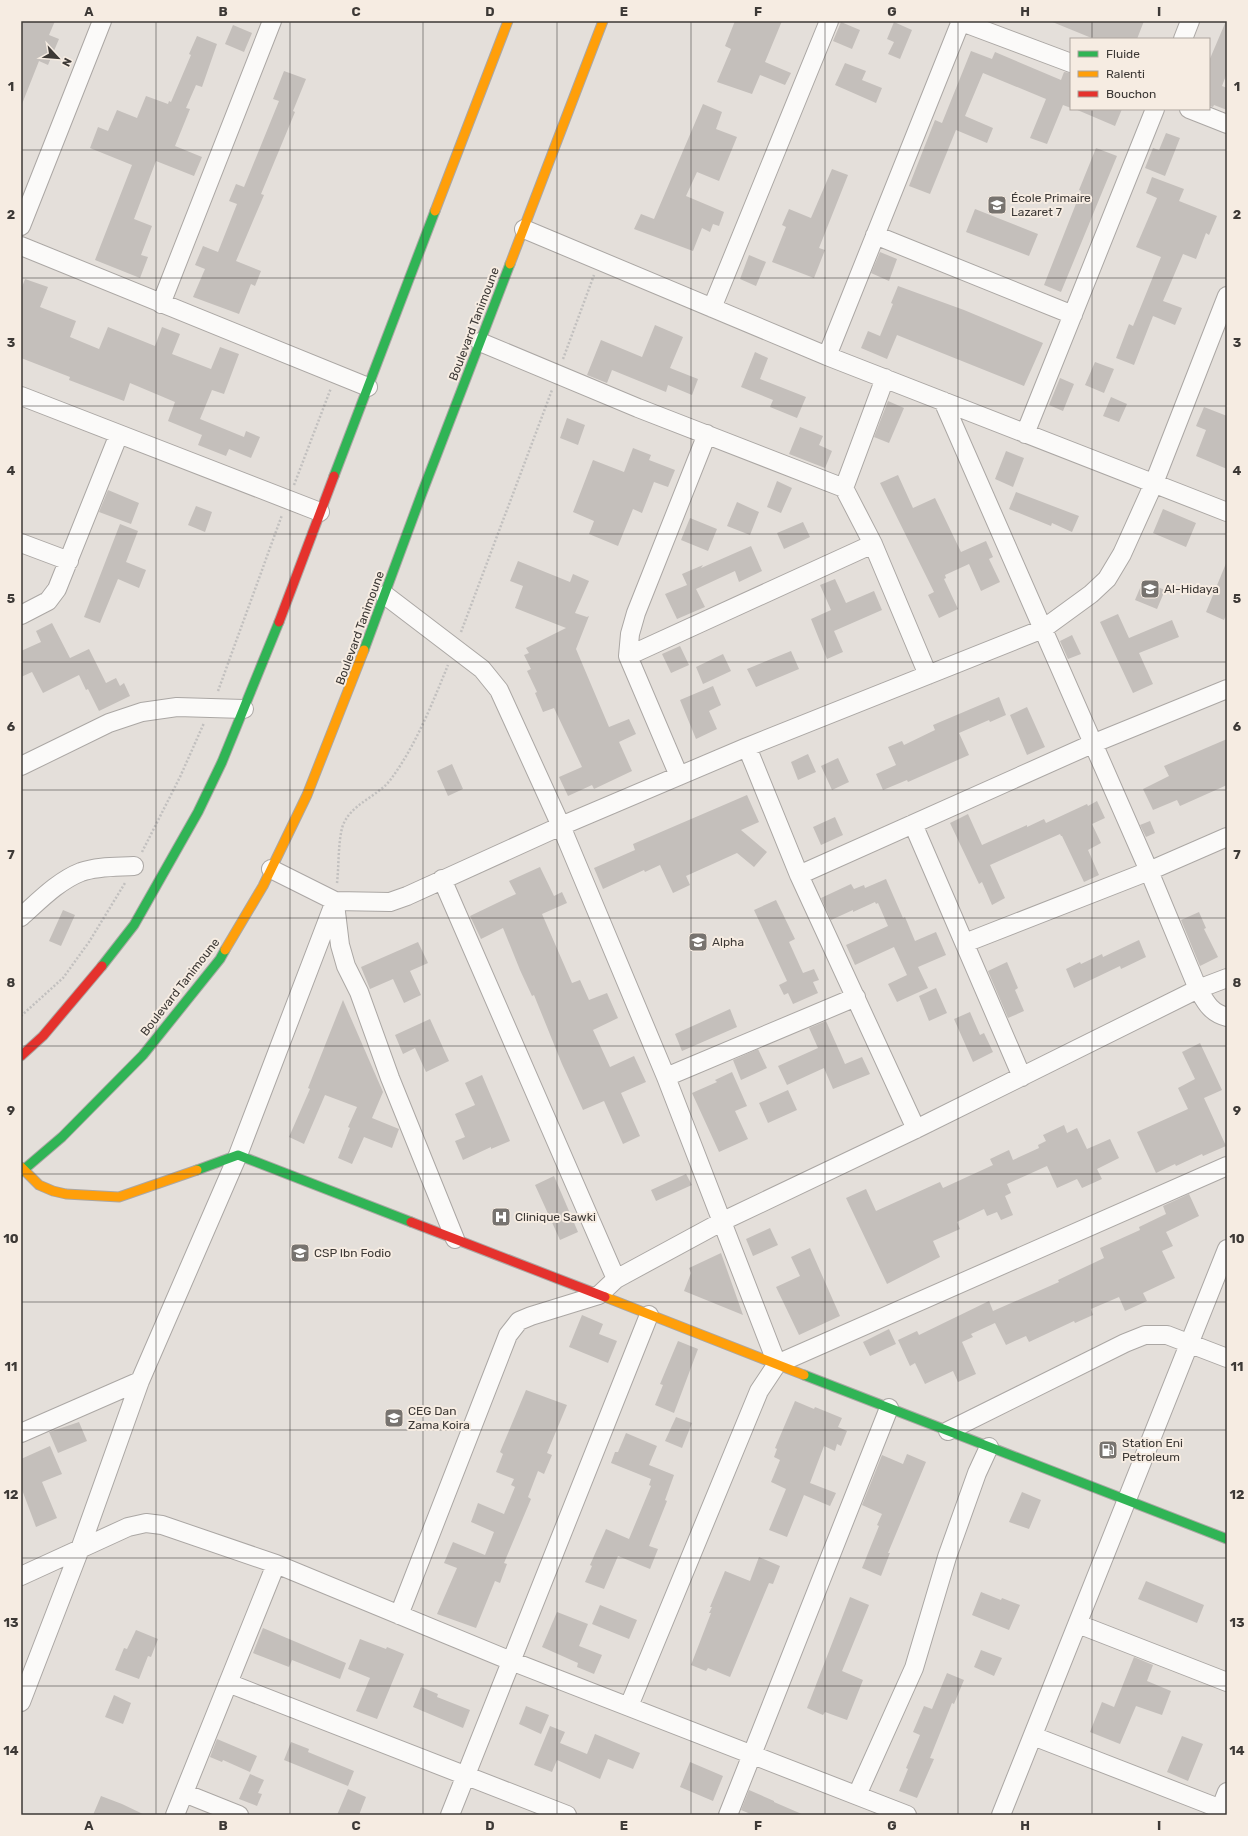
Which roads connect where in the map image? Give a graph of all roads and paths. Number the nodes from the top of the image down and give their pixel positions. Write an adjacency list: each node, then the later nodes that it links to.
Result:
1 (102, 21): 13 (street)
2 (271, 21): 19 (street)
3 (508, 21): 26 (main road)
4 (603, 21): 14 (main road, Boulevard Tanimoune)
5 (829, 21): 20 (street)
6 (960, 21): 9 (street); 15 (street)
7 (1190, 21): 8 (street)
8 (1183, 38)
9 (1070, 64)
10 (1155, 110): 21 (street)
11 (1192, 110): 12 (street)
12 (1227, 124)
13 (21, 226)
14 (524, 229): 17 (street); 22 (main road, Boulevard Tanimoune)
15 (875, 235): 21 (street); 23 (street)
16 (21, 246): 19 (street)
17 (600, 260): 20 (street); 24 (path)
18 (1227, 296): 32 (street)
19 (161, 304): 26 (street)
20 (712, 308): 23 (street)
21 (1073, 315): 31 (street)
22 (480, 342): 24 (street); 39 (main road, Boulevard Tanimoune)
23 (827, 356): 25 (street)
24 (557, 375): 30 (street); 42 (path)
25 (885, 378): 28 (street); 33 (street)
26 (368, 387): 34 (main road)
27 (21, 396): 29 (street)
28 (943, 401): 31 (street); 41 (street)
29 (118, 434): 34 (street); 38 (street)
30 (707, 434): 33 (street); 43 (street)
31 (1025, 434): 32 (street)
32 (1154, 484): 35 (street); 41 (street)
33 (844, 488): 37 (street)
34 (320, 512): 46 (main road)
35 (1227, 512)
36 (21, 542): 38 (street)
37 (873, 544): 43 (street); 44 (street)
38 (69, 561): 40 (street)
39 (385, 595): 42 (street); 55 (main road, Boulevard Tanimoune)
40 (21, 615)
41 (1043, 629): 44 (street); 47 (street)
42 (456, 647): 52 (street); 59 (path)
43 (628, 656): 50 (street)
44 (928, 675): 48 (street)
45 (1227, 689): 47 (street)
46 (244, 708): 49 (street); 66 (main road)
47 (1092, 744): 51 (street); 56 (street)
48 (747, 747): 50 (street); 57 (street)
49 (21, 766)
50 (679, 776): 52 (street)
51 (913, 824): 57 (street); 61 (street)
52 (561, 826): 58 (street); 67 (street)
53 (1227, 837): 56 (street)
54 (134, 866): 60 (street)
55 (271, 869): 59 (street); 72 (main road, Boulevard Tanimoune)
56 (1149, 871): 61 (street); 63 (street)
57 (799, 875): 64 (street)
58 (442, 879): 59 (street); 76 (street)
59 (335, 901): 70 (street); 74 (street)
60 (21, 917)
61 (966, 943): 68 (street)
62 (1227, 978): 63 (street)
63 (1198, 989): 65 (street); 68 (street)
64 (856, 997): 67 (street); 69 (street)
65 (1227, 1017)
66 (21, 1056)
67 (666, 1077): 73 (street)
68 (1022, 1077): 69 (street)
69 (916, 1130): 73 (street)
70 (238, 1155): 72 (main road); 74 (main road); 82 (street)
71 (1227, 1166): 81 (street)
72 (22, 1170)
73 (723, 1221): 76 (street); 81 (street)
74 (456, 1239): 77 (main road)
75 (1227, 1249): 79 (street)
76 (616, 1279): 77 (street)
77 (599, 1295): 78 (main road); 92 (street)
78 (649, 1314): 81 (main road); 94 (street)
79 (1190, 1343): 80 (street); 84 (street); 87 (street)
80 (1227, 1358)
81 (777, 1364): 83 (main road); 98 (street)
82 (140, 1381): 85 (street); 89 (street)
83 (889, 1408): 84 (main road); 100 (street)
84 (948, 1430): 86 (main road)
85 (21, 1433)
86 (989, 1447): 87 (main road); 104 (street)
87 (1127, 1500): 88 (main road); 93 (street)
88 (1227, 1539)
89 (80, 1549): 90 (street); 91 (street); 97 (street)
90 (276, 1564): 92 (street); 96 (street)
91 (21, 1576)
92 (399, 1615): 94 (street)
93 (1078, 1624): 95 (street); 99 (street)
94 (511, 1661): 98 (street); 101 (street)
95 (1227, 1682)
96 (228, 1683): 101 (street); 103 (street)
97 (21, 1702)
98 (629, 1706): 100 (street)
99 (1033, 1736): 105 (street); 112 (street)
100 (752, 1754): 104 (street); 110 (street)
101 (466, 1775): 108 (street); 109 (street)
102 (1227, 1792): 105 (street)
103 (184, 1793): 106 (street); 107 (street)
104 (857, 1795): 111 (street)
105 (1219, 1812)
106 (175, 1815)
107 (239, 1815)
108 (450, 1815)
109 (567, 1815)
110 (728, 1815)
111 (907, 1815)
112 (1001, 1815)

